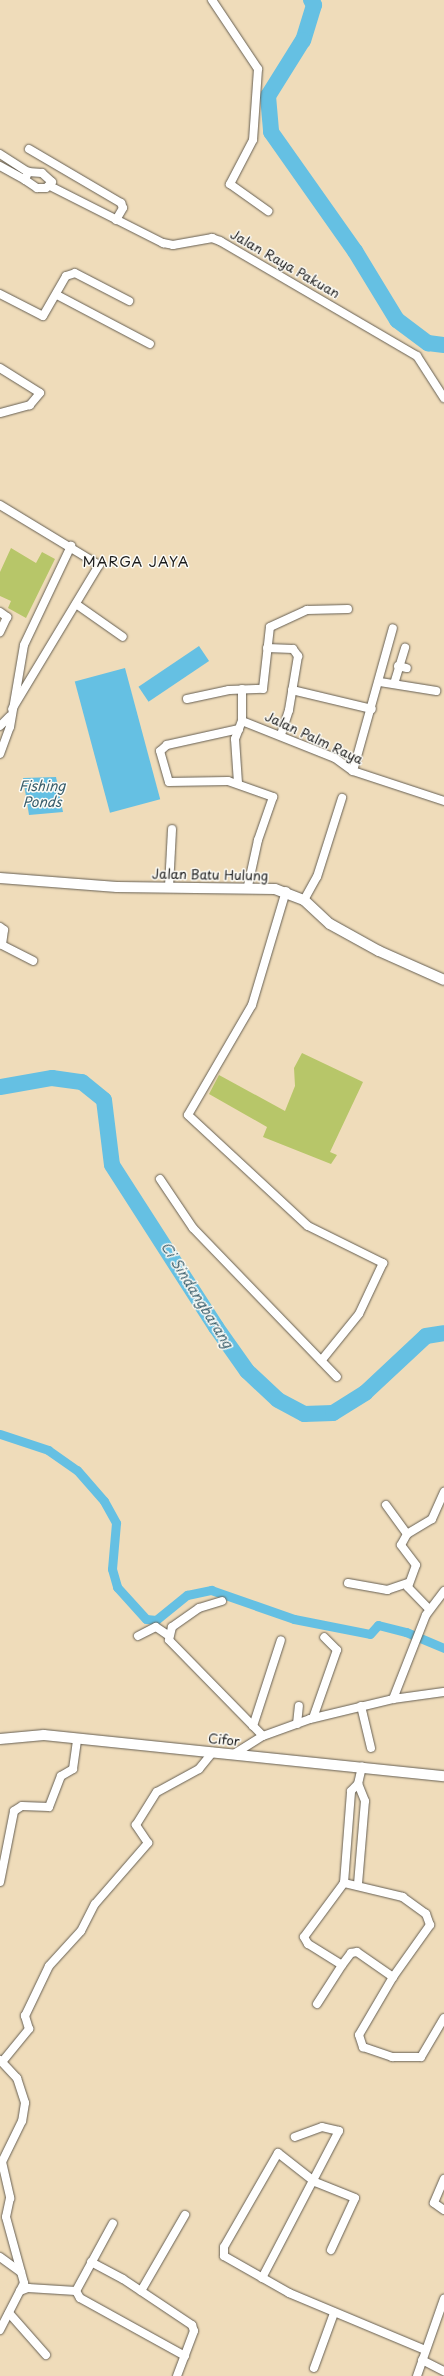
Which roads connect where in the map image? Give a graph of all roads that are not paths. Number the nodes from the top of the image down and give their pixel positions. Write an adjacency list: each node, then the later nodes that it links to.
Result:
1 (212, 0): 7 (street)
2 (28, 149): 8 (street)
3 (0, 154): 5 (street)
4 (0, 166): 5 (street)
5 (27, 176): 6 (street, Jalan Raya Pakuan); 6 (street)
6 (51, 184): 8 (street, Jalan Raya Pakuan)
7 (268, 211)
8 (116, 220): 14 (street, Jalan Raya Pakuan)
9 (0, 294): 10 (street)
10 (57, 295): 11 (street); 12 (street)
11 (129, 301)
12 (150, 344)
13 (0, 368): 15 (street)
14 (444, 398)
15 (0, 413)
16 (0, 505): 17 (street)
17 (71, 546): 18 (street); 35 (street)
18 (76, 604): 23 (street); 35 (street)
19 (348, 609): 24 (street)
20 (0, 612): 22 (street)
21 (393, 628): 28 (street)
22 (0, 632)
23 (123, 637)
24 (268, 648): 30 (street); 31 (street)
25 (405, 648): 26 (street)
26 (398, 666): 27 (street); 29 (street)
27 (407, 668)
28 (380, 682): 29 (street); 34 (street)
29 (394, 684): 32 (street)
30 (242, 689): 33 (street); 36 (street)
31 (292, 690): 34 (street); 39 (street)
32 (436, 691)
33 (187, 699)
34 (372, 709): 41 (street)
35 (11, 713): 37 (street); 40 (street)
36 (242, 721): 38 (street); 39 (street, Jalan Palm Raya)
37 (0, 726)
38 (239, 729): 42 (street); 42 (street)
39 (280, 734): 41 (street, Jalan Palm Raya)
40 (0, 754)
41 (353, 771): 44 (street, Jalan Palm Raya)
42 (238, 783): 47 (street)
43 (342, 798): 50 (street)
44 (444, 801)
45 (172, 829): 48 (street)
46 (0, 878): 48 (street, Jalan Batu Hulung)
47 (248, 886): 48 (street, Jalan Batu Hulung); 49 (street, Jalan Batu Hulung)
48 (169, 887)
49 (286, 891): 50 (street, Jalan Batu Hulung); 55 (street)
50 (304, 900): 53 (street, Jalan Batu Hulung)
51 (0, 928): 52 (street)
52 (34, 960)
53 (444, 980)
54 (160, 1179): 55 (street)
55 (321, 1361): 56 (street)
56 (337, 1377)
57 (443, 1496): 59 (street)
58 (386, 1505): 59 (street)
59 (407, 1534): 61 (street)
60 (348, 1583): 61 (street)
61 (407, 1583): 64 (street)
62 (444, 1591): 64 (street)
63 (222, 1601): 65 (street)
64 (429, 1610): 70 (street)
65 (168, 1635): 66 (street); 75 (street)
66 (138, 1636)
67 (324, 1637): 73 (street)
68 (282, 1640): 75 (street)
69 (444, 1692): 70 (street)
70 (393, 1699): 72 (street)
71 (299, 1706): 74 (street)
72 (361, 1706): 73 (street); 79 (street)
73 (313, 1718): 74 (street)
74 (297, 1724): 76 (street)
75 (253, 1726): 76 (street)
76 (263, 1736): 81 (street)
77 (0, 1739): 78 (street, Cifor)
78 (77, 1739): 80 (street, Cifor); 85 (street)
79 (371, 1748)
80 (213, 1752): 81 (street, Cifor); 92 (street)
81 (234, 1754): 82 (street, Cifor)
82 (362, 1766): 83 (street, Cifor); 84 (street)
83 (444, 1776)
84 (358, 1784): 86 (street); 87 (street)
85 (0, 1882)
86 (344, 1883): 87 (street); 88 (street)
87 (358, 1884): 89 (street)
88 (342, 1965): 89 (street); 90 (street)
89 (393, 1977): 91 (street)
90 (317, 2004)
91 (444, 2018)
92 (1, 2061): 94 (street)
93 (295, 2137): 96 (street)
94 (3, 2151): 101 (street)
95 (444, 2179): 97 (street)
96 (315, 2182): 102 (street); 106 (street); 106 (street)
97 (444, 2210)
98 (185, 2215): 108 (street)
99 (0, 2222): 101 (street)
100 (113, 2223): 104 (street)
101 (8, 2227): 105 (street)
102 (331, 2250)
103 (0, 2257): 105 (street)
104 (91, 2262): 107 (street); 108 (street)
105 (23, 2273): 109 (street)
106 (262, 2278): 112 (street)
107 (76, 2291): 109 (street); 116 (street)
108 (142, 2291): 116 (street)
109 (20, 2292): 111 (street)
110 (444, 2302): 114 (street)
111 (9, 2313): 113 (street); 115 (street)
112 (334, 2313): 114 (street); 118 (street)
113 (0, 2330)
114 (425, 2350): 117 (street)
115 (46, 2355)
116 (185, 2356): 120 (street)
117 (422, 2360): 119 (street); 121 (street)
118 (314, 2368)
119 (444, 2371)
120 (177, 2376)
121 (417, 2376)

